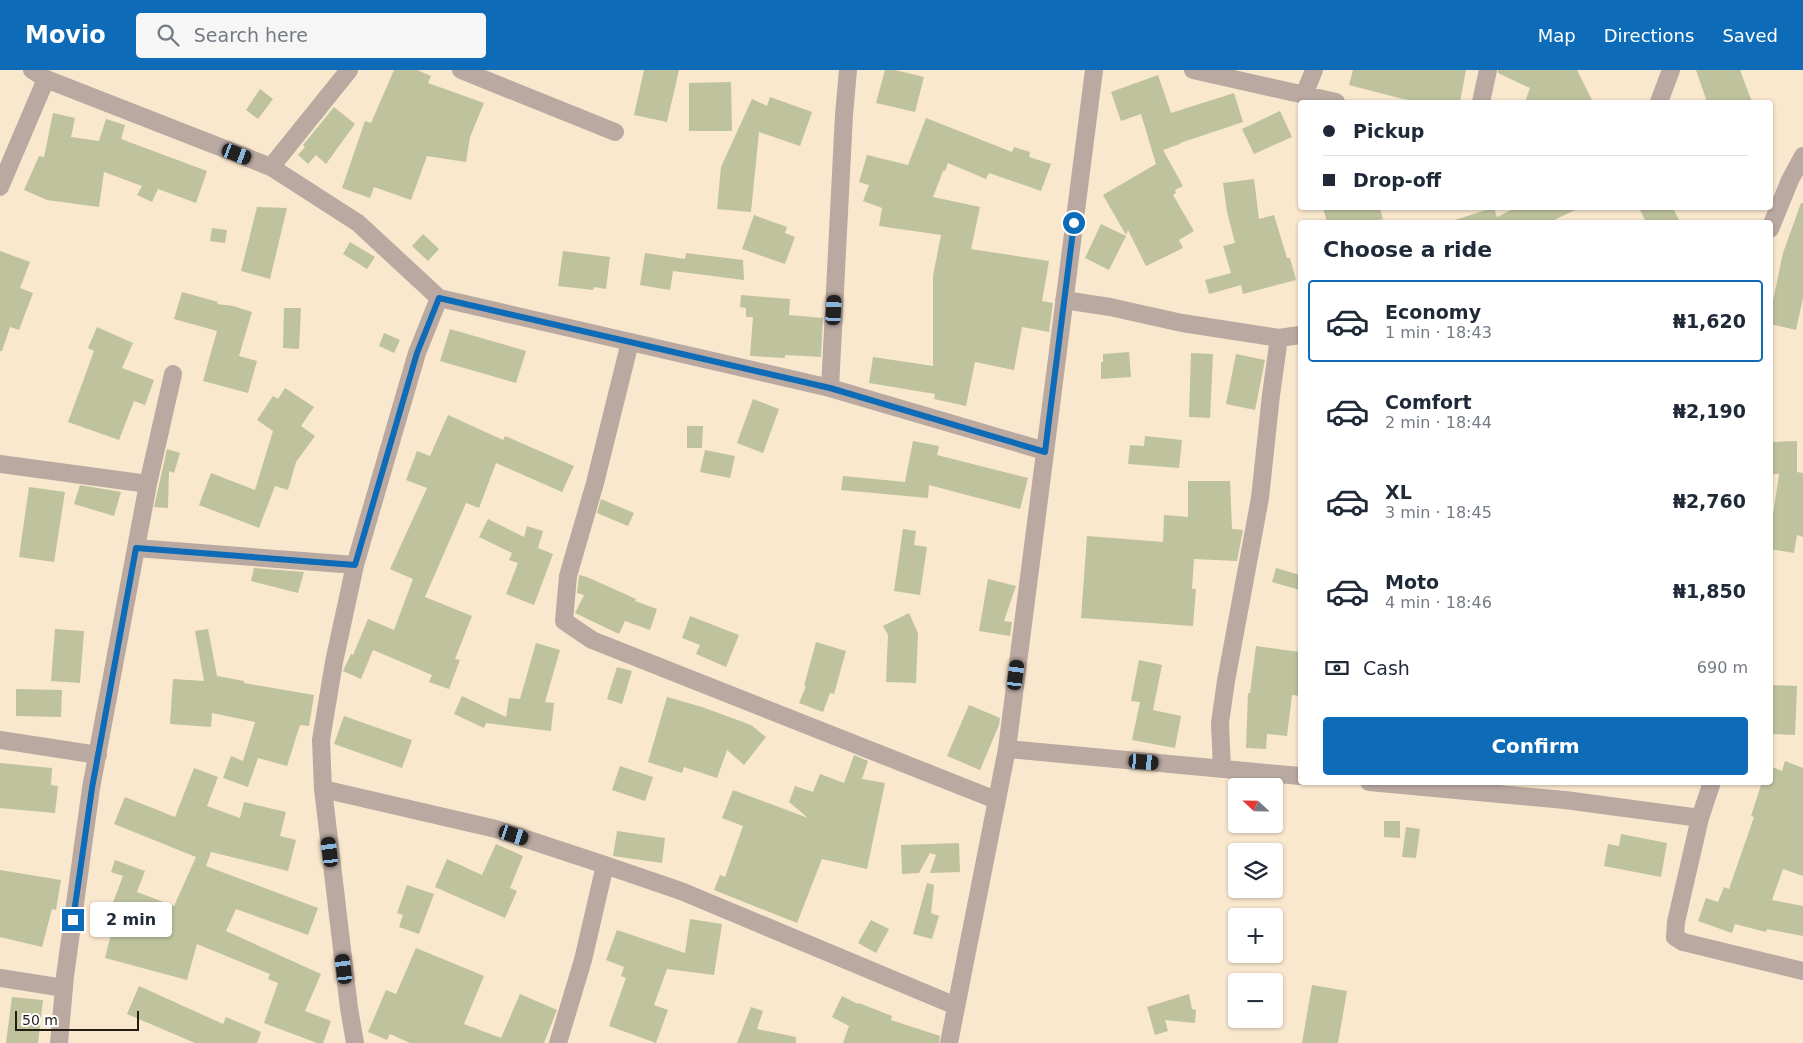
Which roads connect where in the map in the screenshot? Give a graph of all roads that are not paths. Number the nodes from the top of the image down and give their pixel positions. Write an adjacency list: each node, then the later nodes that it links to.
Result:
1 (349, 70): 16 (street)
2 (461, 70): 14 (street)
3 (848, 70): 26 (street)
4 (1094, 70): 21 (street)
5 (1193, 70): 10 (street)
6 (1314, 70): 10 (street)
7 (1488, 70): 12 (street)
8 (1671, 70): 13 (street)
9 (39, 74): 16 (street); 17 (street)
10 (1304, 95): 11 (street)
11 (1327, 100)
12 (1481, 100)
13 (1660, 100)
14 (615, 132)
15 (1803, 156): 18 (street)
16 (271, 167): 20 (street)
17 (0, 187)
18 (1775, 202): 19 (street)
19 (1772, 220)
20 (439, 298): 24 (street); 31 (street)
21 (1064, 300): 23 (street); 27 (street)
22 (1298, 335): 23 (street)
23 (1279, 338): 35 (street)
24 (630, 342): 26 (street); 41 (street)
25 (173, 374): 29 (street)
26 (830, 388): 27 (street)
27 (1045, 452): 33 (street)
28 (0, 464): 29 (street)
29 (148, 484): 30 (street)
30 (136, 548): 31 (street); 34 (street)
31 (355, 565): 40 (street)
32 (0, 740): 34 (street)
33 (1007, 749): 35 (street); 41 (street)
34 (98, 755): 46 (street)
35 (1222, 769): 36 (street)
36 (1298, 776)
37 (1427, 785): 39 (street)
38 (1711, 785): 42 (street)
39 (1465, 787): 42 (street)
40 (323, 788): 43 (street); 49 (street)
41 (996, 800): 47 (street)
42 (1700, 818): 44 (street)
43 (605, 865): 47 (street); 50 (street)
44 (1803, 971)
45 (0, 978): 46 (street)
46 (64, 988): 48 (street)
47 (956, 1006): 51 (street)
48 (59, 1043)
49 (355, 1043)
50 (558, 1043)
51 (949, 1043)

